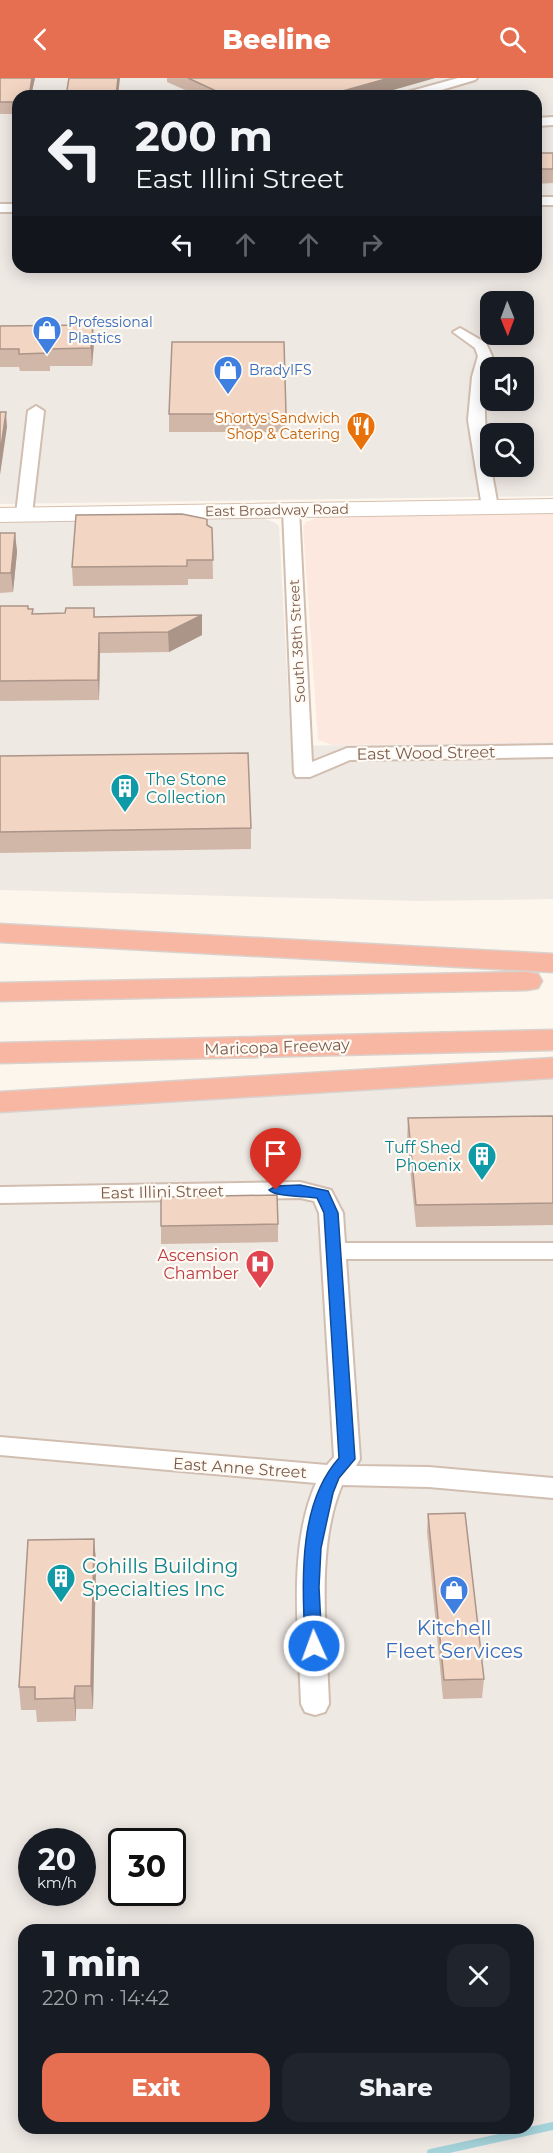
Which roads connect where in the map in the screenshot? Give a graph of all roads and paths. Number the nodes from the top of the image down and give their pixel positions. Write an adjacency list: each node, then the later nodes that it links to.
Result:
1 (471, 78): 2 (street)
2 (429, 90)
3 (460, 332): 6 (street)
4 (36, 411): 8 (street)
5 (553, 506): 6 (main road, East Broadway Road)
6 (490, 507): 7 (main road, East Broadway Road)
7 (291, 510): 8 (main road, East Broadway Road); 11 (street, South 38th Street)
8 (24, 514): 9 (main road, East Broadway Road)
9 (0, 515)
10 (553, 751): 11 (street, East Wood Street)
11 (303, 773)
12 (0, 933): 13 (highway)
13 (553, 963)
14 (553, 980): 15 (highway)
15 (0, 992)
16 (553, 1040): 17 (highway, Maricopa Freeway)
17 (0, 1053)
18 (553, 1068): 19 (highway)
19 (0, 1102)
20 (0, 1195): 21 (street, East Illini Street)
21 (334, 1251): 22 (street); 24 (street)
22 (553, 1251)
23 (0, 1446): 24 (street, East Anne Street)
24 (333, 1475): 25 (street, East Anne Street); 26 (street)
25 (553, 1488)
26 (315, 1704)

